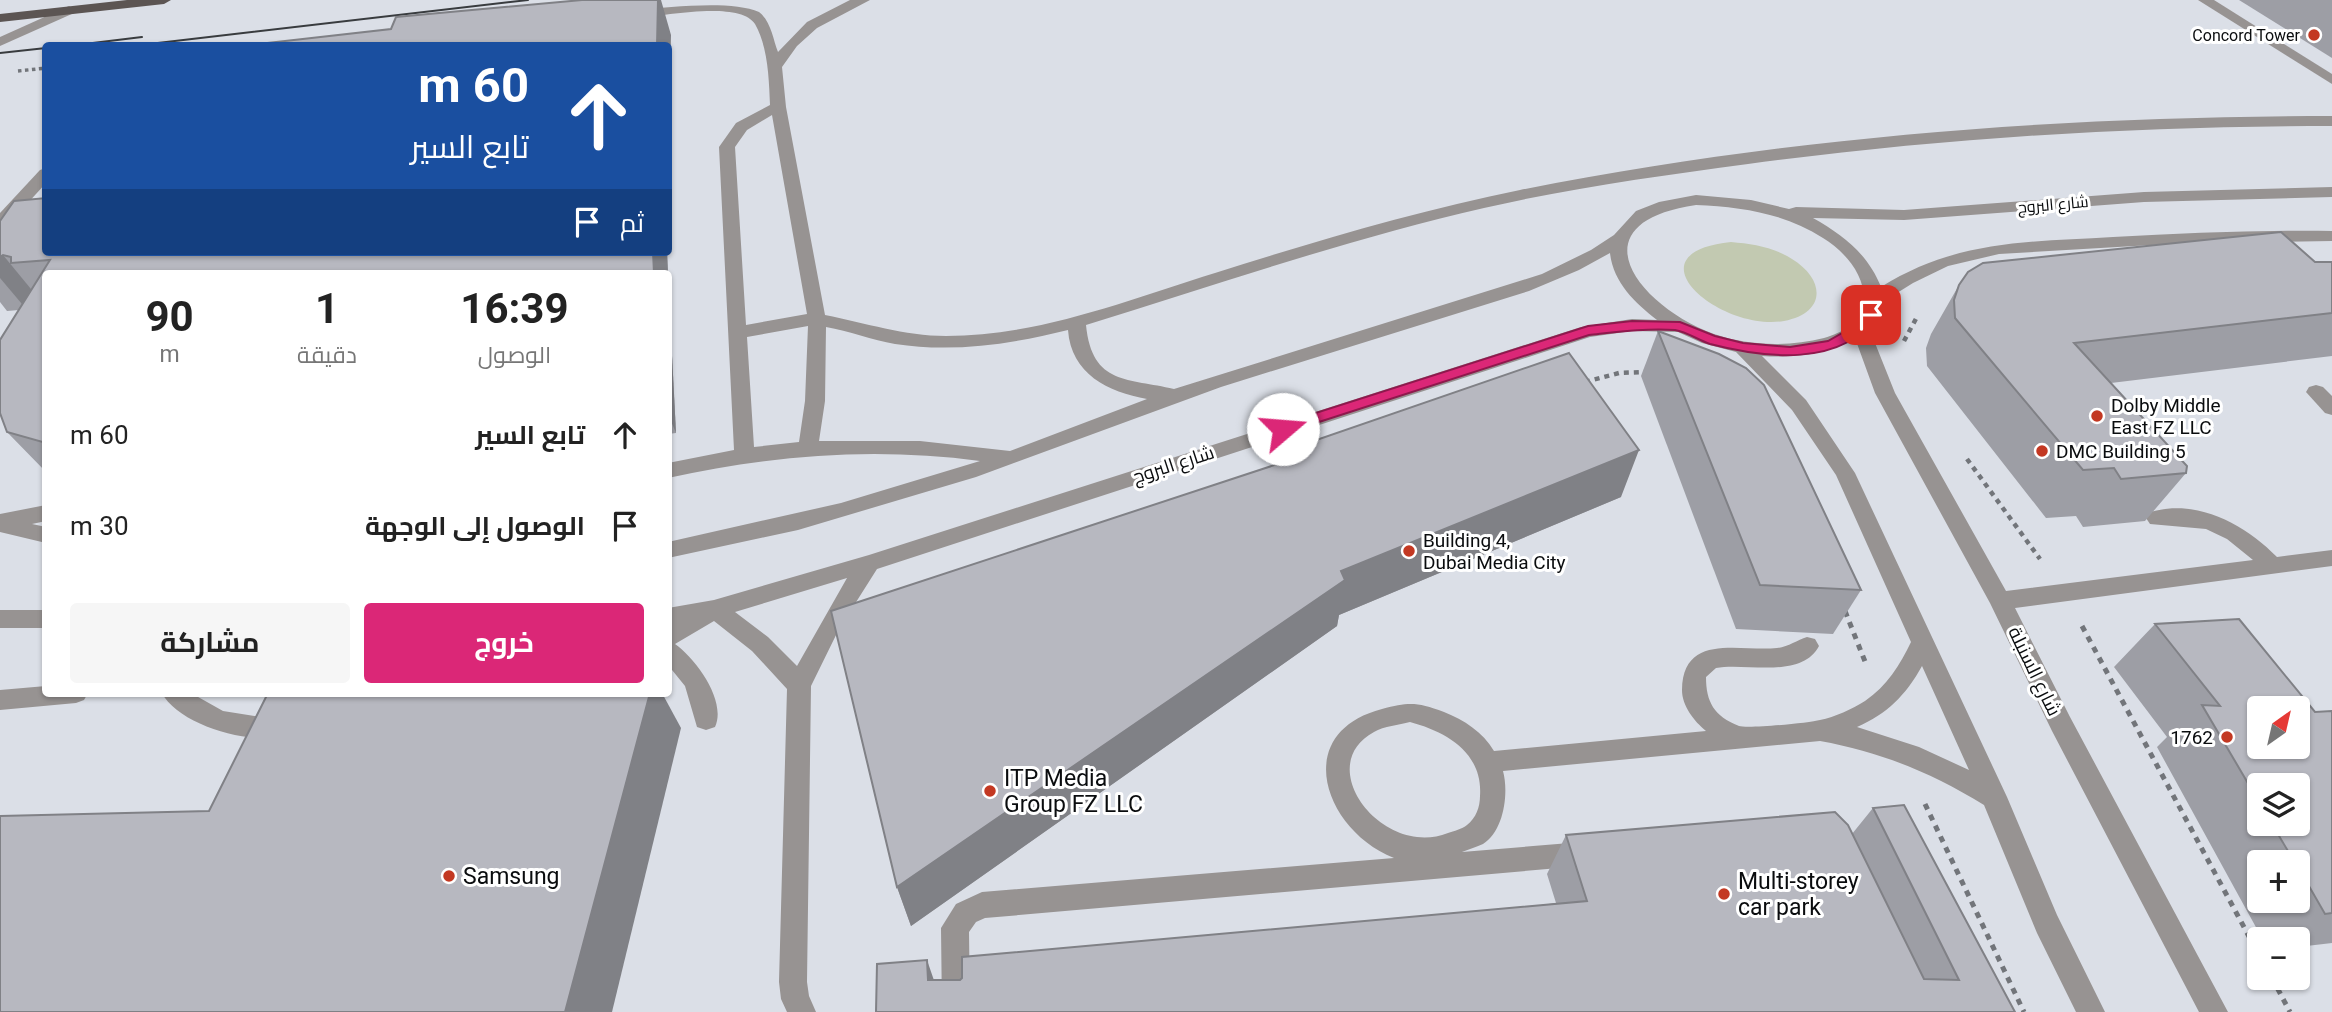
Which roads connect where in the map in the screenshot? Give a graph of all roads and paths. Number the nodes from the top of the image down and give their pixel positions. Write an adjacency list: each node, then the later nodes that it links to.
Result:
1 (34, 0): 5 (main road)
2 (164, 0): 6 (main road)
3 (863, 0): 10 (street)
4 (2205, 0): 13 (street)
5 (0, 10)
6 (69, 10): 8 (main road); 9 (street)
7 (618, 16): 10 (street)
8 (0, 18)
9 (0, 42)
10 (775, 67): 14 (street)
11 (42, 68): 12 (path)
12 (11, 72)
13 (2332, 80)
14 (778, 107): 24 (street); 28 (street)
15 (2332, 121): 25 (street)
16 (42, 177): 19 (street)
17 (2332, 192): 18 (street, شارع البروج)
18 (1775, 209): 21 (street); 22 (street)
19 (0, 223)
20 (2332, 236): 22 (street)
21 (1621, 237): 26 (street); 34 (street)
22 (1875, 299): 27 (street)
23 (1921, 311): 30 (path)
24 (817, 320): 25 (street); 28 (street); 36 (street)
25 (1077, 321): 34 (street)
26 (1680, 326): 29 (street); 47 (street, شارع البروج)
27 (1861, 329): 29 (street); 51 (street, شارع السنبلة)
28 (739, 332): 37 (street)
29 (1743, 348): 57 (street)
30 (1900, 351)
31 (1655, 371): 32 (path)
32 (1582, 383)
33 (2316, 392): 35 (street)
34 (1175, 394): 39 (street)
35 (2332, 408)
36 (808, 446): 37 (street); 39 (street)
37 (744, 454): 40 (street)
38 (1966, 457): 49 (path)
39 (1011, 458): 45 (street)
40 (672, 470)
41 (42, 514): 43 (street)
42 (2157, 518): 48 (street)
43 (0, 523): 44 (street)
44 (42, 534)
45 (672, 549)
46 (2332, 558): 48 (street)
47 (869, 563): 52 (street, شارع البروج); 60 (street)
48 (2273, 566): 49 (street)
49 (2065, 593): 51 (street); 75 (path)
50 (1841, 601): 64 (path)
51 (2000, 601): 81 (street, شارع السنبلة)
52 (714, 609): 53 (street, شارع البروج); 56 (street); 60 (street)
53 (672, 616)
54 (0, 620): 55 (street)
55 (42, 620)
56 (672, 635)
57 (1922, 643): 64 (street); 71 (street)
58 (1807, 646): 68 (street)
59 (672, 654): 65 (street)
60 (799, 686): 77 (street)
61 (42, 696): 63 (street)
62 (178, 697): 66 (street)
63 (0, 699)
64 (1882, 702): 67 (street)
65 (706, 720)
66 (305, 727)
67 (1820, 731): 68 (street); 69 (street)
68 (1739, 738): 70 (street)
69 (1898, 747): 71 (street); 79 (path)
70 (1488, 762): 73 (street); 74 (street)
71 (1994, 797): 80 (street)
72 (1612, 852): 73 (street)
73 (1459, 855): 74 (street)
74 (1423, 859): 78 (street)
75 (2247, 933)
76 (2278, 990): 82 (path)
77 (802, 1012)
78 (956, 1012)
79 (2024, 1012)
80 (2091, 1012)
81 (2214, 1012)
82 (2290, 1012)

